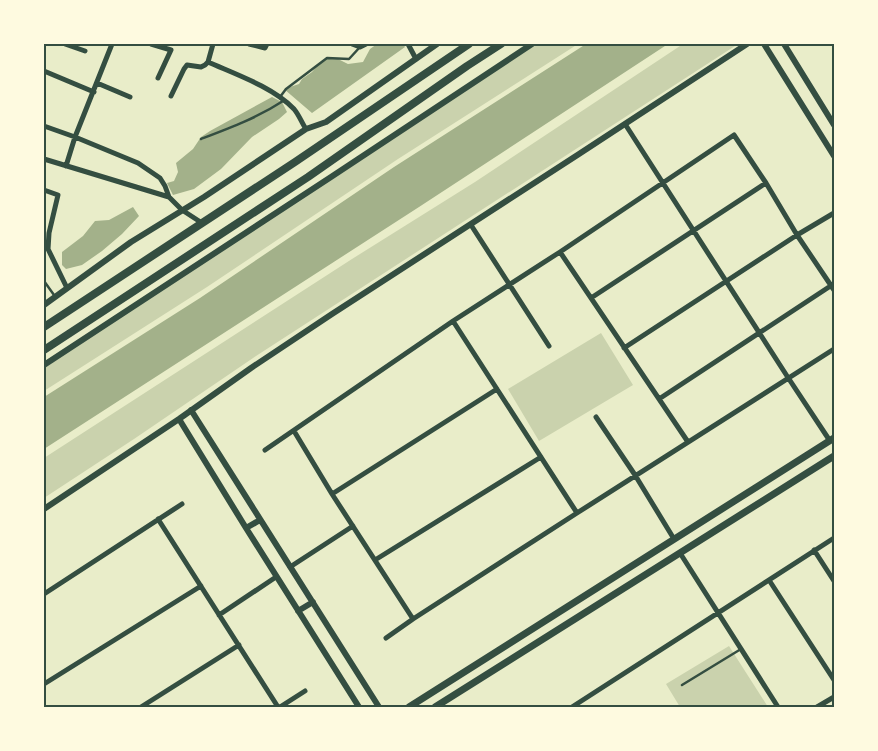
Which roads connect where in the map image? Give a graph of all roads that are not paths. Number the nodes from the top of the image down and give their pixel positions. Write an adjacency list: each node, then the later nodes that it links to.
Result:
1 (65, 44): 18 (street)
2 (112, 44): 25 (street)
3 (151, 44): 24 (street)
4 (213, 44): 21 (street)
5 (250, 44): 6 (street)
6 (267, 44)
7 (352, 44): 17 (street)
8 (366, 44): 17 (street)
9 (408, 44): 20 (street)
10 (438, 44): 20 (street)
11 (469, 44): 19 (main road)
12 (501, 44): 22 (main road)
13 (532, 44): 66 (street)
14 (747, 44): 30 (street)
15 (764, 44): 36 (street)
16 (784, 44): 31 (street)
17 (360, 47): 29 (lane)
18 (85, 51)
19 (455, 53): 22 (main road); 45 (main road)
20 (416, 59): 33 (street)
21 (208, 62): 27 (street); 29 (street)
22 (467, 66): 64 (main road)
23 (44, 71): 26 (street)
24 (158, 78)
25 (97, 84): 26 (street); 28 (street)
26 (94, 92): 34 (street)
27 (171, 96)
28 (130, 97)
29 (282, 99): 33 (street); 35 (lane)
30 (625, 124): 39 (street); 46 (street)
31 (834, 125)
32 (44, 126): 34 (street)
33 (306, 130): 43 (street)
34 (75, 137): 38 (street); 42 (street)
35 (201, 139)
36 (834, 156)
37 (44, 159): 38 (street)
38 (66, 166): 42 (street)
39 (662, 183): 40 (street); 47 (street); 50 (street)
40 (766, 183): 47 (street); 49 (street)
41 (44, 190): 48 (street)
42 (169, 197): 43 (street)
43 (182, 210): 45 (street); 55 (street)
44 (834, 213): 49 (street)
45 (202, 223): 60 (main road)
46 (471, 224): 53 (street); 70 (street)
47 (693, 231): 52 (street); 57 (street)
48 (46, 232): 55 (street)
49 (797, 235): 52 (street); 54 (street)
50 (560, 252): 53 (street); 57 (street)
51 (44, 281): 56 (lane)
52 (726, 282): 61 (street); 63 (street)
53 (509, 285): 59 (street); 62 (street)
54 (833, 287): 61 (street)
55 (67, 288): 56 (street)
56 (55, 296): 58 (street)
57 (590, 298): 63 (street)
58 (44, 304)
59 (453, 321): 68 (street); 73 (street)
60 (44, 328)
61 (759, 333): 67 (street); 69 (street)
62 (549, 346)
63 (624, 348): 69 (street)
64 (44, 350)
65 (834, 350): 67 (street)
66 (44, 365)
67 (788, 379): 74 (street); 75 (street)
68 (497, 390): 78 (street); 80 (street)
69 (659, 399): 75 (street)
70 (191, 410): 72 (street); 85 (street)
71 (596, 417): 79 (street)
72 (179, 419): 82 (street); 87 (street)
73 (294, 431): 76 (street); 80 (street)
74 (832, 439): 89 (main road)
75 (688, 442): 79 (street)
76 (265, 450)
77 (834, 456): 91 (main road)
78 (541, 457): 83 (street); 92 (street)
79 (635, 476): 83 (street); 89 (street)
80 (332, 494): 86 (street)
81 (182, 504): 84 (street)
82 (44, 509)
83 (577, 512): 103 (street)
84 (158, 519): 97 (street); 98 (street)
85 (260, 520): 87 (street); 93 (street)
86 (353, 526): 92 (street); 93 (street)
87 (246, 528): 94 (street)
88 (834, 538): 90 (street)
89 (674, 539): 117 (main road)
90 (814, 550): 95 (street); 96 (street)
91 (680, 553): 101 (street); 118 (main road)
92 (375, 560): 103 (street)
93 (290, 567): 99 (street)
94 (276, 577): 100 (street); 102 (street)
95 (769, 580): 101 (street); 107 (street)
96 (834, 581)
97 (201, 586): 102 (street); 108 (street)
98 (44, 594)
99 (313, 602): 100 (street); 116 (street)
100 (298, 611): 115 (street)
101 (718, 613): 106 (street); 112 (street)
102 (219, 615): 105 (street)
103 (413, 619): 104 (street)
104 (386, 638)
105 (239, 645): 113 (street); 114 (street)
106 (741, 650): 109 (lane); 120 (street)
107 (834, 680)
108 (44, 684)
109 (682, 685)
110 (305, 691): 114 (street)
111 (834, 697): 121 (street)
112 (580, 705): 119 (street)
113 (141, 707)
114 (279, 707)
115 (359, 707)
116 (379, 707)
117 (409, 707)
118 (435, 707)
119 (572, 707)
120 (778, 707)
121 (817, 707)

